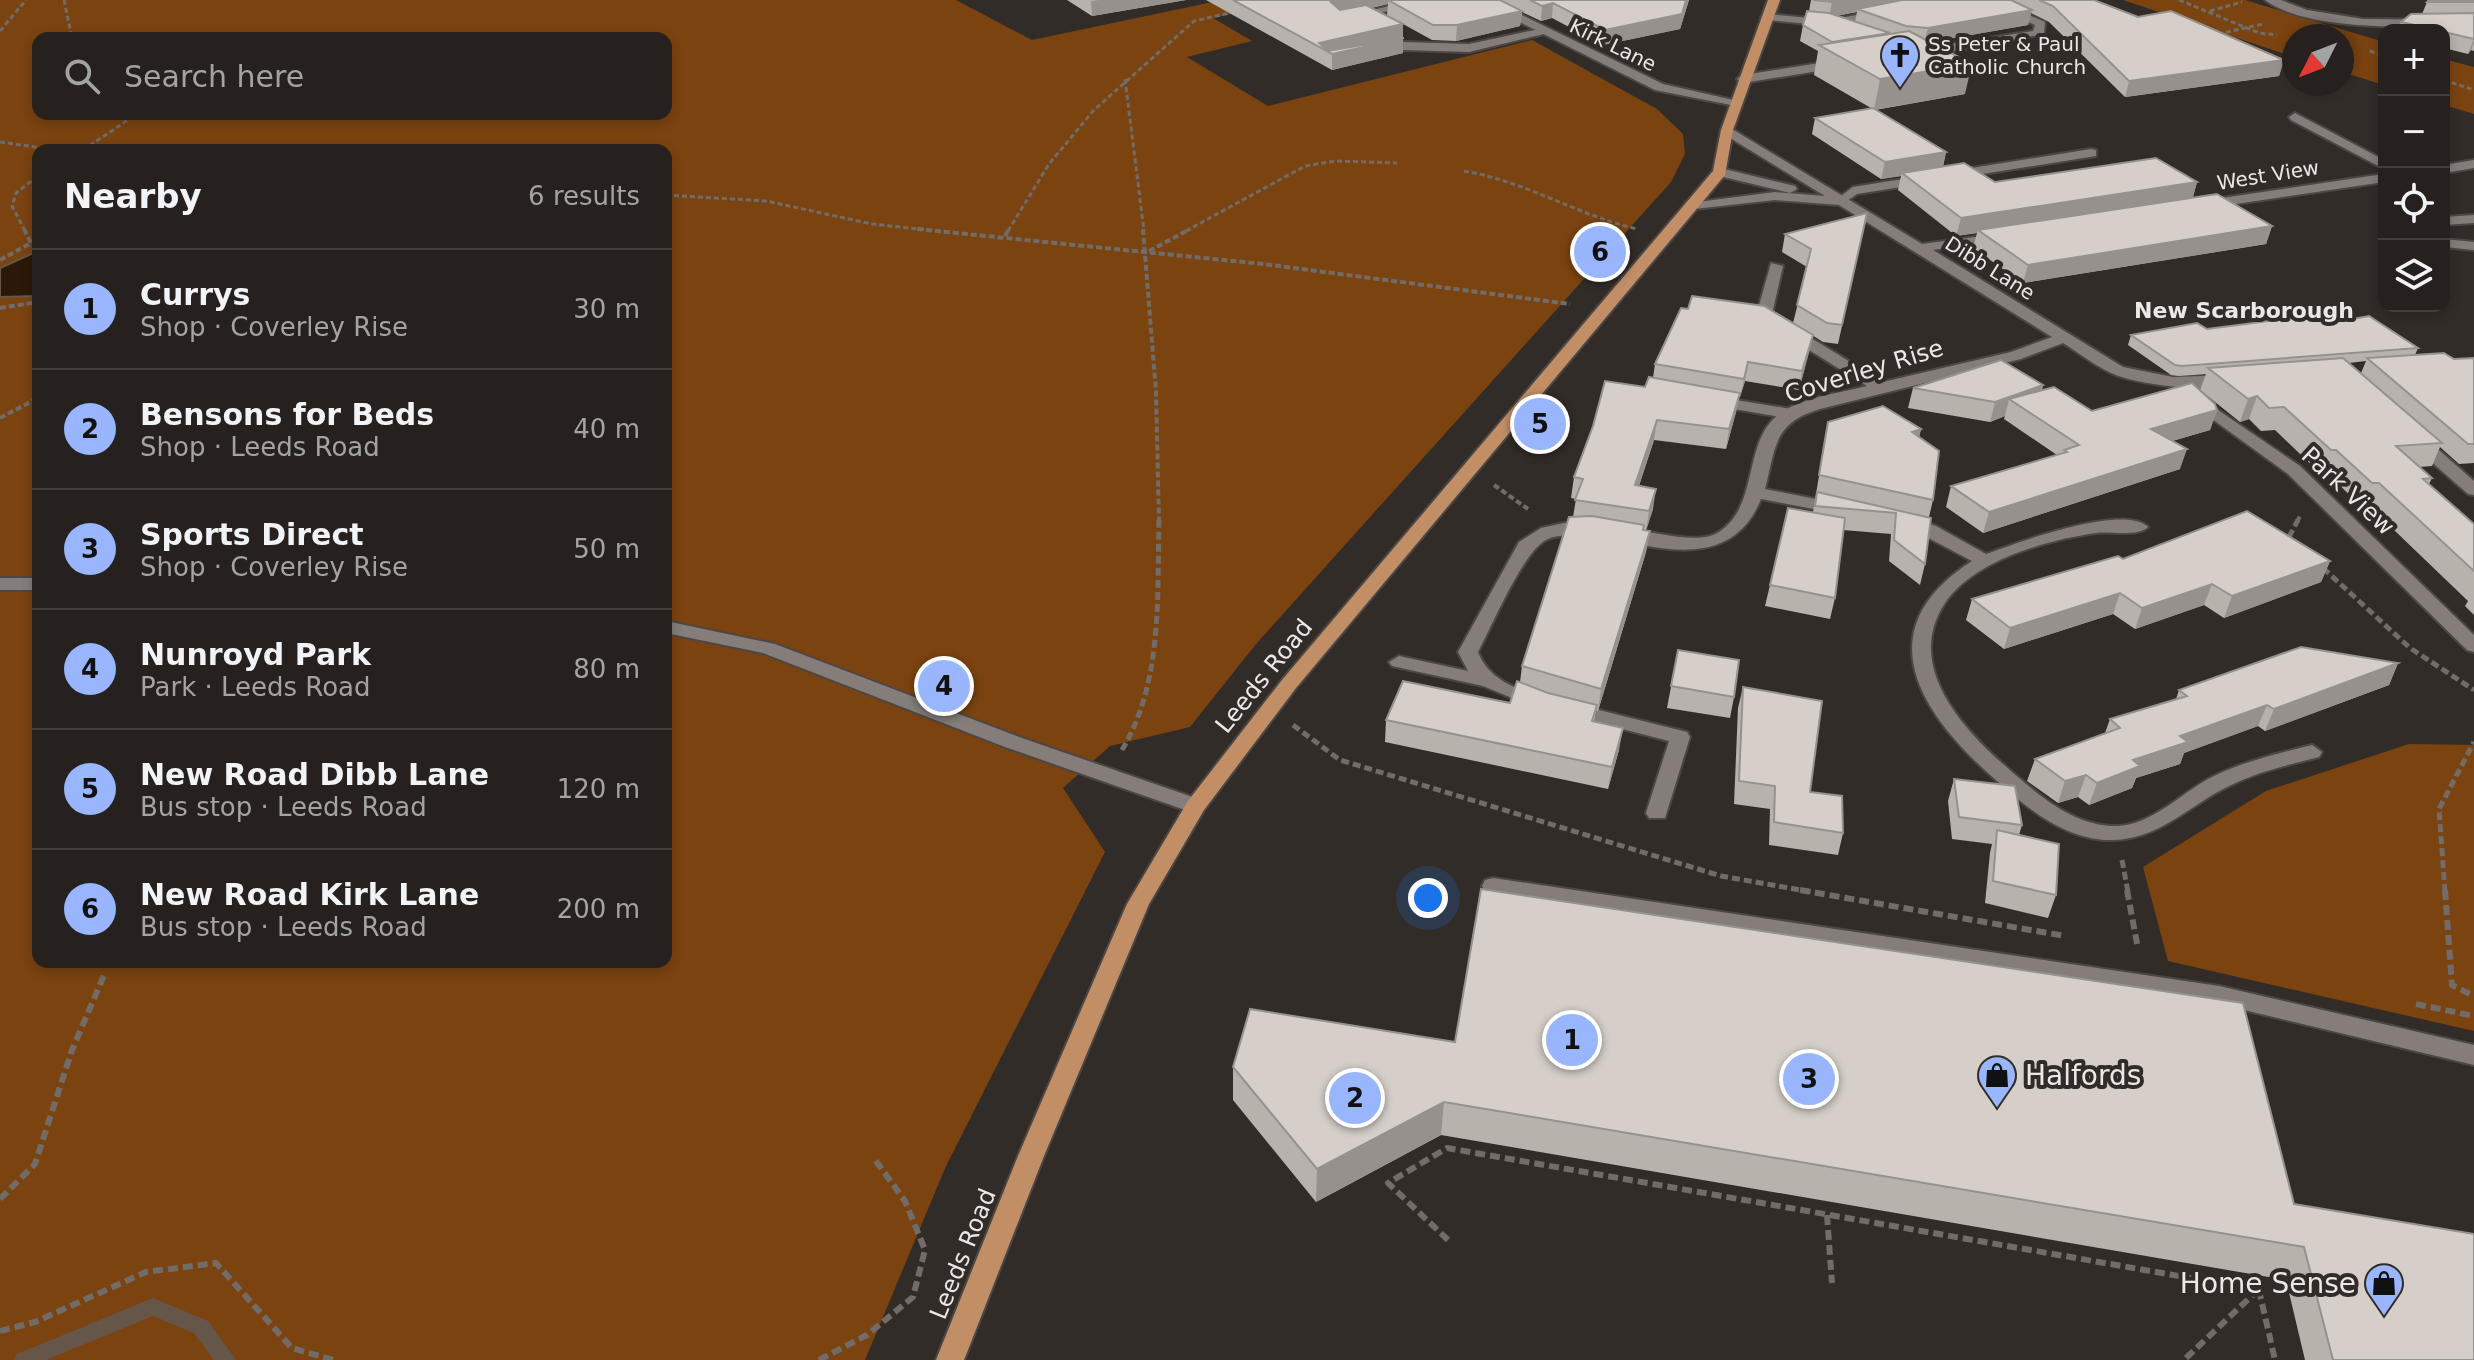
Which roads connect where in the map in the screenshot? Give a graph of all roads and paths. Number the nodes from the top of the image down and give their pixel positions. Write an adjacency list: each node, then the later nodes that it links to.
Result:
1 (26, 0): 22 (path)
2 (64, 0): 24 (path)
3 (1431, 0): 14 (street)
4 (1482, 0): 23 (street, Kirk Lane)
5 (1774, 0): 15 (main road)
6 (1986, 0): 30 (street)
7 (2179, 0): 12 (path)
8 (2271, 0): 19 (street)
9 (2241, 1): 10 (path); 12 (path)
10 (2254, 8)
11 (1896, 10): 18 (street)
12 (2210, 11): 21 (path)
13 (1235, 12): 33 (path)
14 (1368, 13): 16 (street); 20 (street)
15 (1767, 17): 18 (street); 34 (main road)
16 (1339, 19)
17 (2277, 20): 21 (path)
18 (1829, 23): 26 (street)
19 (2474, 23)
20 (1394, 27)
21 (2248, 28): 27 (path); 28 (path)
22 (0, 31)
23 (1544, 31): 29 (street); 37 (street, Kirk Lane)
24 (71, 32)
25 (1407, 33): 29 (street)
26 (1858, 33)
27 (2209, 36)
28 (2282, 36)
29 (1432, 47): 31 (street)
30 (1900, 47)
31 (1366, 51)
32 (1850, 62): 34 (street)
33 (1125, 79): 61 (path); 66 (path)
34 (1743, 79): 37 (main road)
35 (2450, 82): 36 (path)
36 (2474, 90)
37 (1736, 102): 40 (main road)
38 (2295, 117): 45 (street)
39 (128, 120): 42 (path)
40 (1727, 130): 50 (main road); 54 (street, Dibb Lane)
41 (0, 142): 43 (path)
42 (92, 144)
43 (32, 146)
44 (2091, 153): 54 (street)
45 (2378, 162)
46 (1397, 163): 66 (path)
47 (2474, 164): 48 (street)
48 (2450, 168)
49 (1464, 171): 59 (path)
50 (1720, 172): 54 (street, Dibb Lane); 55 (main road, Leeds Road)
51 (2378, 179): 56 (street, West View)
52 (32, 181): 62 (path)
53 (672, 195): 61 (path)
54 (1841, 201): 55 (street, Dibb Lane); 65 (street, Dibb Lane)
55 (1690, 207): 59 (main road, Leeds Road)
56 (2183, 208)
57 (2474, 219): 58 (street)
58 (2450, 221)
59 (1670, 234): 71 (main road, Leeds Road)
60 (2013, 234): 65 (street)
61 (1005, 236): 66 (path)
62 (31, 243): 67 (path)
63 (2450, 244): 64 (street)
64 (2474, 246)
65 (1921, 248): 72 (street, Dibb Lane)
66 (1149, 251): 71 (path); 102 (path)
67 (0, 260)
68 (1776, 266): 75 (street)
69 (32, 303): 70 (path)
70 (0, 308)
71 (1606, 309): 81 (main road, Leeds Road)
72 (2064, 337): 74 (street, Dibb Lane); 75 (street, Coverley Rise)
73 (2243, 379): 74 (street, Dibb Lane)
74 (2179, 384): 83 (street, Park View)
75 (1880, 387): 78 (street, Coverley Rise)
76 (1698, 399): 78 (street)
77 (32, 401): 79 (path)
78 (1791, 414): 84 (street, Coverley Rise)
79 (0, 418)
80 (2408, 432): 82 (street)
81 (1471, 469): 88 (path); 99 (main road, Leeds Road)
82 (2474, 490)
83 (2315, 491): 89 (path); 95 (street, Park View)
84 (1757, 493): 85 (street); 88 (street, Coverley Rise)
85 (1861, 513)
86 (1891, 519): 90 (street)
87 (2139, 527): 90 (street)
88 (1556, 528): 97 (street)
89 (2298, 546)
90 (1985, 561): 105 (street)
91 (2321, 566): 98 (path)
92 (0, 584): 93 (street)
93 (32, 584)
94 (672, 628): 102 (street)
95 (2474, 646)
96 (1399, 662): 97 (street)
97 (1486, 681): 104 (street)
98 (2474, 690)
99 (1271, 708): 103 (main road, Leeds Road); 107 (path)
100 (2474, 742): 112 (path)
101 (2312, 752): 105 (street)
102 (1104, 775): 103 (street)
103 (1196, 806): 126 (main road, Leeds Road)
104 (1657, 813)
105 (2117, 833): 109 (path)
106 (1493, 886): 115 (street)
107 (2076, 938)
108 (2123, 946): 109 (path)
109 (2138, 949): 110 (path)
110 (2153, 952)
111 (105, 973): 117 (path)
112 (2474, 996)
113 (2413, 1004): 114 (path)
114 (2474, 1016)
115 (2474, 1055)
116 (873, 1157): 125 (path)
117 (0, 1199)
118 (1827, 1215): 119 (path); 120 (path); 121 (path)
119 (1448, 1240)
120 (1832, 1283)
121 (2259, 1290): 123 (path); 127 (path)
122 (0, 1331): 124 (path)
123 (2186, 1358)
124 (333, 1360)
125 (819, 1360)
126 (950, 1360)
127 (2275, 1360)

